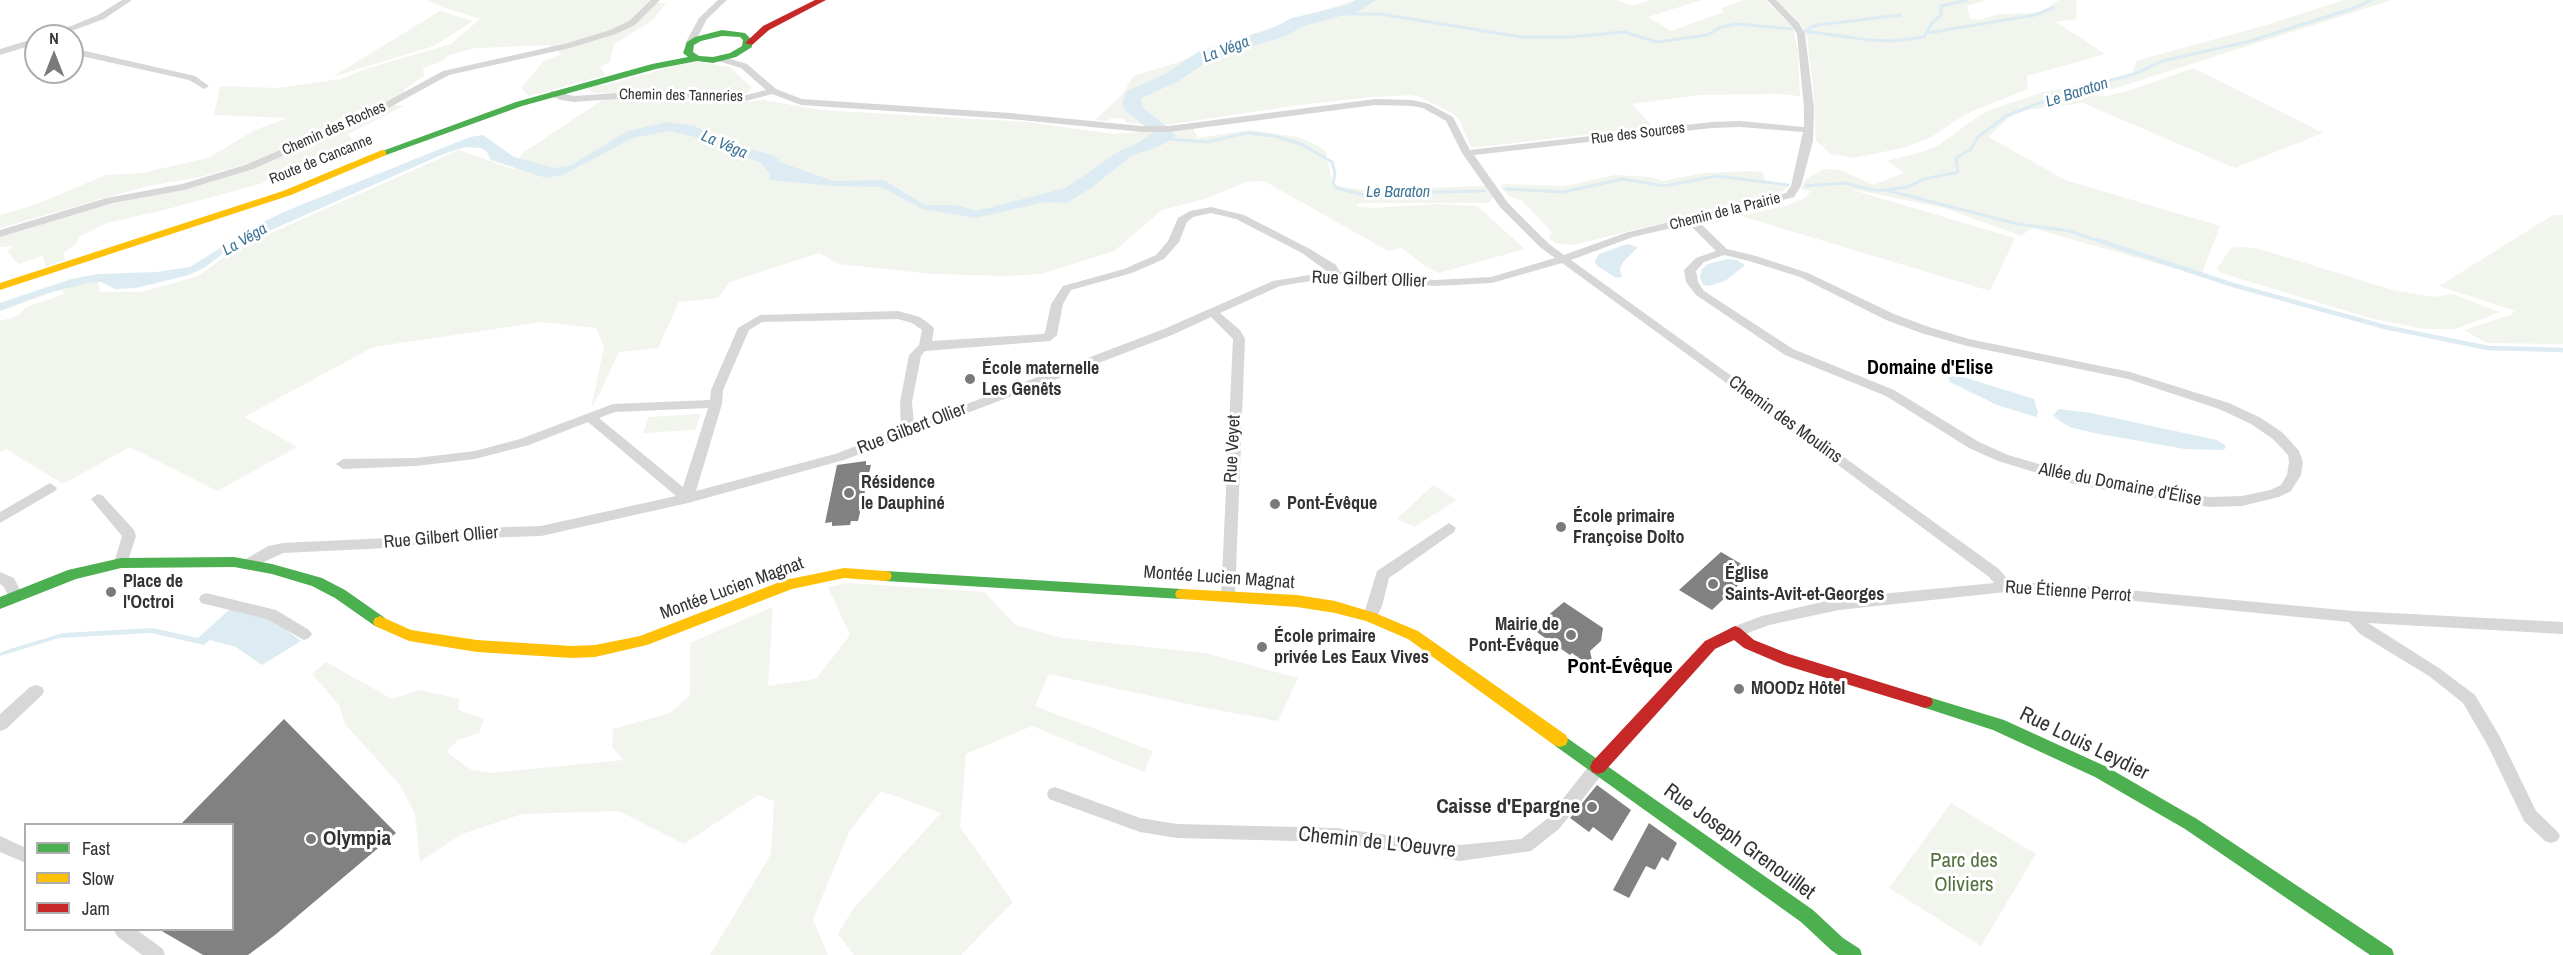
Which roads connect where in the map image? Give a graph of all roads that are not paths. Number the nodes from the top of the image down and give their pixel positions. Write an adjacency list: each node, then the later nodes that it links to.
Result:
1 (128, 0): 8 (street)
2 (656, 0): 23 (street, Chemin des Roches)
3 (723, 0): 6 (street)
4 (822, 0): 7 (main road)
5 (1771, 0): 20 (street, Chemin de la Prairie)
6 (703, 18): 9 (street); 12 (street)
7 (778, 21): 9 (main road); 11 (main road)
8 (82, 24)
9 (728, 33): 11 (main road); 12 (main road, Route de Cancanne)
10 (24, 45): 13 (street)
11 (745, 47): 15 (main road); 16 (street)
12 (691, 50): 15 (main road); 19 (main road, Route de Cancanne)
13 (0, 52)
14 (84, 54): 17 (street)
15 (721, 58): 16 (street)
16 (744, 66): 18 (street)
17 (204, 86)
18 (773, 91): 19 (street, Chemin des Tanneries); 21 (street, Chemin des Moulins)
19 (554, 93): 27 (main road, Route de Cancanne)
20 (1809, 130): 21 (street, Rue des Sources); 22 (street, Chemin de la Prairie)
21 (1467, 153): 25 (street, Chemin des Moulins)
22 (1692, 221): 24 (street); 25 (street, Chemin de la Prairie)
23 (0, 234)
24 (1723, 252): 24 (street, Allée du Domaine d'Élise)
25 (1561, 258): 26 (street, Rue Gilbert Ollier); 42 (street, Chemin des Moulins)
26 (1336, 276): 28 (street, Rue Gilbert Ollier); 29 (street)
27 (0, 286)
28 (1213, 313): 32 (street, Rue Gilbert Ollier); 44 (street, Rue Veyet)
29 (926, 346): 30 (street); 32 (street)
30 (716, 404): 31 (street); 35 (street)
31 (590, 417): 33 (street); 35 (street)
32 (908, 430): 35 (street, Rue Gilbert Ollier)
33 (344, 464)
34 (50, 488): 37 (street)
35 (688, 498): 40 (street, Rue Gilbert Ollier)
36 (98, 500): 39 (street)
37 (0, 518)
38 (1449, 528): 47 (street)
39 (121, 563): 40 (main road, Montée Lucien Magnat); 43 (main road, Montée Lucien Magnat)
40 (249, 564): 44 (main road, Montée Lucien Magnat)
41 (0, 578): 43 (street)
42 (2006, 587): 48 (street, Rue Étienne Perrot); 50 (street, Rue Étienne Perrot)
43 (16, 596): 46 (main road, Montée Lucien Magnat)
44 (1228, 597): 47 (main road, Montée Lucien Magnat)
45 (206, 599): 51 (street)
46 (0, 603)
47 (1370, 617): 54 (main road, Montée Lucien Magnat)
48 (2353, 617): 49 (street, Rue Étienne Perrot); 56 (street)
49 (2563, 628)
50 (1735, 632): 54 (main road, Rue Étienne Perrot); 62 (main road, Rue Louis Leydier)
51 (304, 634)
52 (36, 691): 53 (street)
53 (0, 724)
54 (1598, 767): 55 (street, Chemin de L'Oeuvre); 61 (main road, Rue Joseph Grenouillet)
55 (1055, 794)
56 (2551, 836)
57 (0, 844): 58 (street)
58 (24, 855)
59 (124, 931): 60 (street)
60 (156, 955)
61 (1854, 955)
62 (2385, 955)

